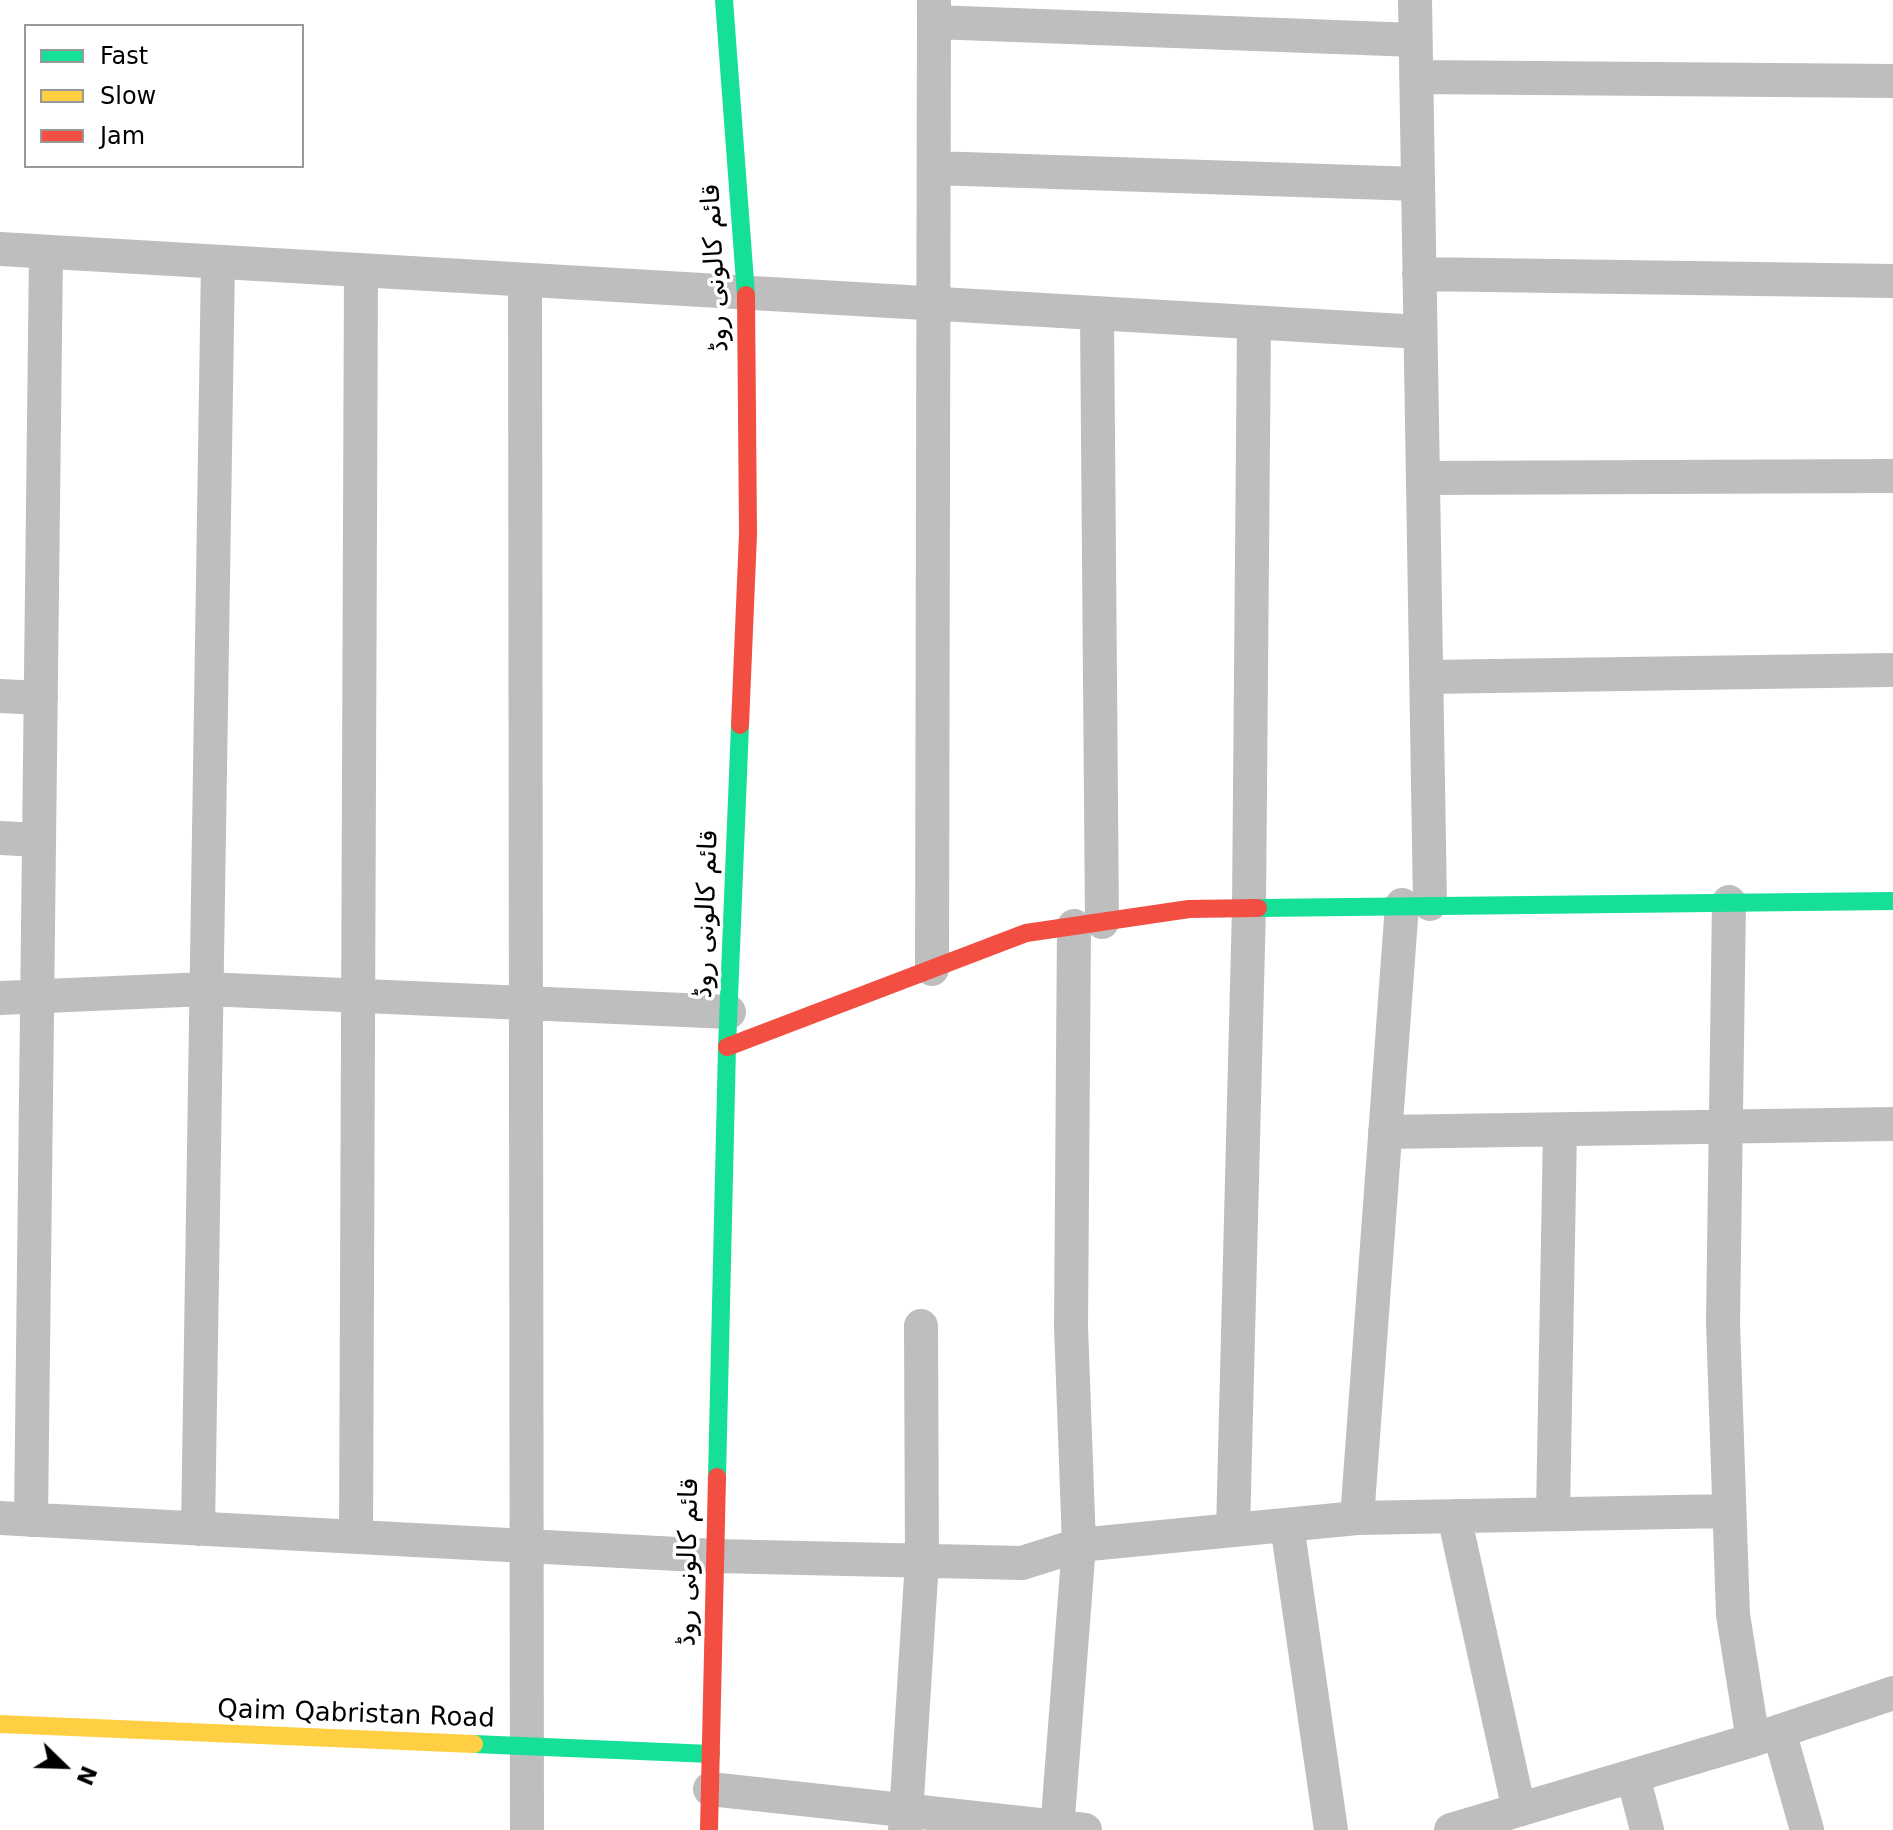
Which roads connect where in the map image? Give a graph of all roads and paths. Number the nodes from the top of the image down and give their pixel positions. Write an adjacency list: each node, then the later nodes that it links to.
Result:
1 (724, 0): 16 (street, قائم کالونی روڈ)
2 (1415, 0): 4 (street)
3 (934, 11): 4 (street); 7 (street)
4 (1415, 40): 5 (street)
5 (1416, 77): 6 (street); 8 (street)
6 (1893, 81)
7 (934, 168): 8 (street); 17 (street)
8 (1417, 184): 13 (street)
9 (0, 249): 10 (street)
10 (46, 252): 11 (street); 26 (street)
11 (218, 262): 12 (street); 35 (street)
12 (361, 270): 14 (street); 37 (street)
13 (1419, 274): 15 (street); 20 (street)
14 (525, 280): 16 (street); 39 (street)
15 (1893, 281)
16 (746, 293): 17 (street); 40 (street, قائم کالونی روڈ)
17 (934, 305): 18 (street); 34 (street)
18 (1097, 315): 19 (street); 33 (street)
19 (1254, 324): 20 (street); 32 (street)
20 (1420, 332): 22 (street)
21 (1893, 476): 22 (street)
22 (1423, 478): 24 (street)
23 (1893, 670): 24 (street)
24 (1426, 677): 31 (street)
25 (0, 696): 26 (street)
26 (41, 698): 28 (street)
27 (0, 838): 28 (street)
28 (39, 840): 36 (street)
29 (1893, 901): 30 (street)
30 (1729, 902): 31 (street); 43 (street)
31 (1416, 904): 32 (street); 45 (street)
32 (1249, 907): 33 (street); 54 (street)
33 (1088, 924): 34 (street); 56 (street)
34 (932, 969): 41 (street)
35 (206, 989): 36 (street); 37 (street); 53 (street)
36 (38, 996): 38 (street); 51 (street)
37 (359, 996): 39 (street); 55 (street)
38 (0, 998)
39 (526, 1003): 40 (street); 57 (street)
40 (729, 1012): 41 (street, قائم کالونی روڈ)
41 (727, 1047): 58 (street, قائم کالونی روڈ)
42 (1893, 1124): 43 (street)
43 (1726, 1127): 44 (street); 47 (street)
44 (1560, 1130): 45 (street); 48 (street)
45 (1385, 1132): 50 (street)
46 (921, 1326): 59 (street)
47 (1729, 1511): 48 (street); 62 (street)
48 (1553, 1514): 49 (street)
49 (1454, 1516): 50 (street); 67 (street)
50 (1357, 1518): 52 (street)
51 (16, 1519): 53 (street)
52 (1287, 1525): 54 (street); 73 (street)
53 (198, 1529): 55 (street)
54 (1233, 1530): 56 (street)
55 (356, 1537): 57 (street)
56 (1079, 1545): 59 (street); 70 (street)
57 (528, 1547): 58 (street); 63 (street)
58 (715, 1556): 59 (street); 64 (street, قائم کالونی روڈ)
59 (922, 1561): 68 (street)
60 (1893, 1693): 62 (street)
61 (0, 1724): 63 (street, Qaim Qabristan Road)
62 (1766, 1736): 65 (street); 75 (street)
63 (528, 1747): 64 (street, Qaim Qabristan Road); 71 (street)
64 (711, 1754): 66 (street, قائم کالونی روڈ)
65 (1633, 1776): 67 (street); 74 (street)
66 (710, 1789): 68 (street); 72 (street, قائم کالونی روڈ)
67 (1519, 1810): 69 (street)
68 (906, 1819): 70 (street)
69 (1471, 1827)
70 (1067, 1829)
71 (527, 1830)
72 (709, 1830)
73 (1331, 1830)
74 (1647, 1830)
75 (1807, 1830)

